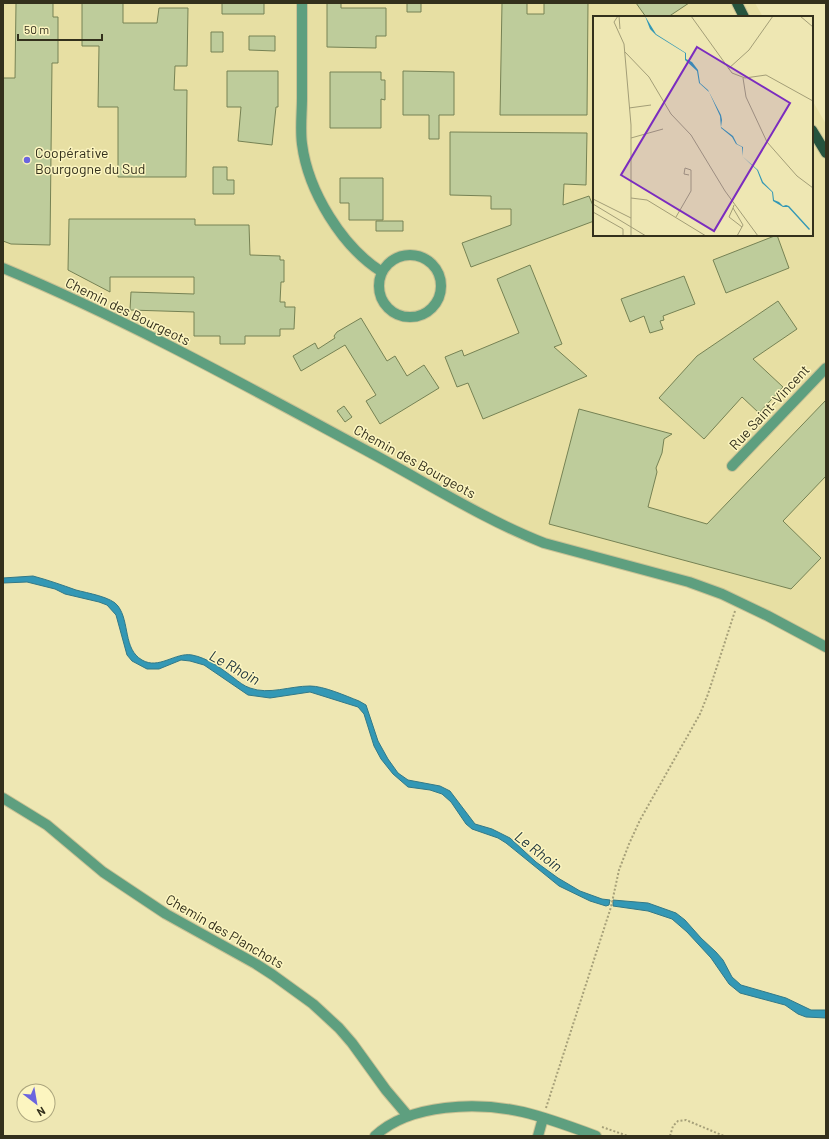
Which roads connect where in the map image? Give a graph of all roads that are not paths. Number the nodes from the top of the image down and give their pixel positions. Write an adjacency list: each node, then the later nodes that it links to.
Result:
1 (302, 3): 7 (street)
2 (737, 3): 3 (main road)
3 (744, 16)
4 (813, 132): 5 (main road)
5 (826, 153)
6 (3, 268): 10 (street, Chemin des Bourgeots)
7 (382, 272): 7 (street)
8 (826, 368): 9 (street, Rue Saint-Vincent)
9 (732, 466)
10 (826, 647)
11 (3, 798): 12 (street, Chemin des Planchots)
12 (408, 1116): 13 (street); 14 (street)
13 (543, 1118): 15 (street); 16 (street)
14 (375, 1136)
15 (538, 1136)
16 (596, 1136)

